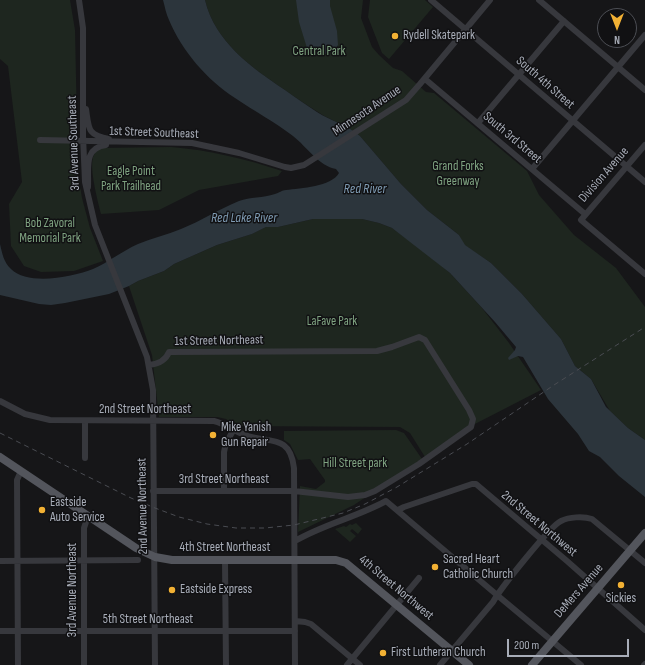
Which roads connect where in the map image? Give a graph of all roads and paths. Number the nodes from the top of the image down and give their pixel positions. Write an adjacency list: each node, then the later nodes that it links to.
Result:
1 (79, 0): 11 (street, 3rd Avenue Southeast)
2 (431, 0): 6 (street, South 4th Street)
3 (490, 0): 6 (street, Minnesota Avenue)
4 (539, 0): 5 (street)
5 (564, 21): 8 (street); 9 (street)
6 (465, 30): 9 (street, South 4th Street); 10 (street, Minnesota Avenue)
7 (645, 36): 8 (street)
8 (618, 67): 12 (street); 13 (street)
9 (520, 75): 13 (street, South 4th Street); 14 (street)
10 (425, 79): 14 (street, South 3rd Street); 19 (street, Minnesota Avenue)
11 (83, 88): 16 (street, 3rd Avenue Southeast); 17 (street)
12 (645, 90)
13 (573, 121): 20 (street, South 4th Street); 21 (street)
14 (478, 124): 21 (street, South 3rd Street)
15 (40, 140): 16 (street, 1st Street Southeast)
16 (83, 142): 17 (street, 1st Street Southeast); 22 (street, 3rd Avenue Southeast)
17 (130, 142): 19 (street, 1st Street Southeast); 22 (street)
18 (645, 145): 20 (street, Division Avenue)
19 (312, 161)
20 (627, 166): 23 (street, South 4th Street); 24 (street, Division Avenue)
21 (532, 169): 24 (street, South 3rd Street)
22 (86, 176): 26 (street, 3rd Avenue Southeast)
23 (645, 182)
24 (585, 214): 25 (street, Division Avenue)
25 (645, 274)
26 (143, 348): 27 (street, 2nd Avenue Northeast)
27 (149, 365): 30 (street, 2nd Avenue Northeast); 31 (street, 1st Street Northeast)
28 (0, 401): 29 (street, 2nd Street Northeast)
29 (85, 421): 30 (street, 2nd Street Northeast); 34 (street)
30 (154, 421): 32 (street, 2nd Street Northeast); 36 (street, 2nd Avenue Northeast)
31 (471, 427): 38 (street, 3rd Street Northeast)
32 (234, 429): 37 (street); 38 (street, 2nd Street Northeast)
33 (0, 456): 35 (main road, 4th Street Northeast)
34 (85, 458)
35 (21, 471): 40 (main road, 4th Street Northeast); 46 (street)
36 (153, 491): 37 (street, 3rd Street Northeast); 45 (street, 2nd Avenue Northeast)
37 (224, 491): 38 (street, 3rd Street Northeast)
38 (294, 491): 43 (street)
39 (398, 510): 42 (street, 2nd Street Northwest); 43 (street); 55 (street)
40 (89, 517): 45 (main road, 4th Street Northeast); 47 (street, 3rd Avenue Northeast)
41 (643, 535): 44 (main road, DeMers Avenue)
42 (542, 540): 44 (street); 54 (street, 2nd Street Northwest); 55 (street)
43 (295, 541): 50 (street)
44 (630, 550): 52 (street); 54 (main road, DeMers Avenue)
45 (155, 557): 49 (main road, 4th Street Northeast); 62 (street, 2nd Avenue Northeast)
46 (17, 560): 47 (street); 51 (street); 60 (street)
47 (84, 560): 48 (street); 61 (street, 3rd Avenue Northeast)
48 (138, 560)
49 (225, 560): 50 (main road, 4th Street Northeast); 63 (street)
50 (295, 560): 56 (main road, 4th Street Northwest); 57 (street)
51 (0, 561)
52 (645, 563)
53 (419, 578): 56 (street)
54 (597, 588): 58 (street, 2nd Street Northwest); 65 (main road, DeMers Avenue)
55 (497, 595): 65 (street); 66 (street)
56 (398, 605): 66 (main road, 4th Street Northwest); 67 (street)
57 (295, 621): 64 (street); 67 (street)
58 (645, 630)
59 (0, 631): 60 (street, 5th Street Northeast)
60 (18, 631): 61 (street, 5th Street Northeast); 68 (street)
61 (84, 631): 62 (street, 5th Street Northeast); 69 (street, 3rd Avenue Northeast)
62 (155, 631): 63 (street, 5th Street Northeast); 70 (street, 2nd Avenue Northeast)
63 (226, 631): 64 (street, 5th Street Northeast); 71 (street)
64 (295, 631): 72 (street)
65 (552, 641): 77 (main road, DeMers Avenue); 78 (street)
66 (452, 651): 75 (street); 76 (main road, 4th Street Northwest)
67 (353, 659): 73 (street); 74 (street)
68 (18, 665)
69 (84, 665)
70 (155, 665)
71 (226, 665)
72 (296, 665)
73 (347, 665)
74 (360, 665)
75 (440, 665)
76 (469, 665)
77 (532, 665)
78 (581, 665)

